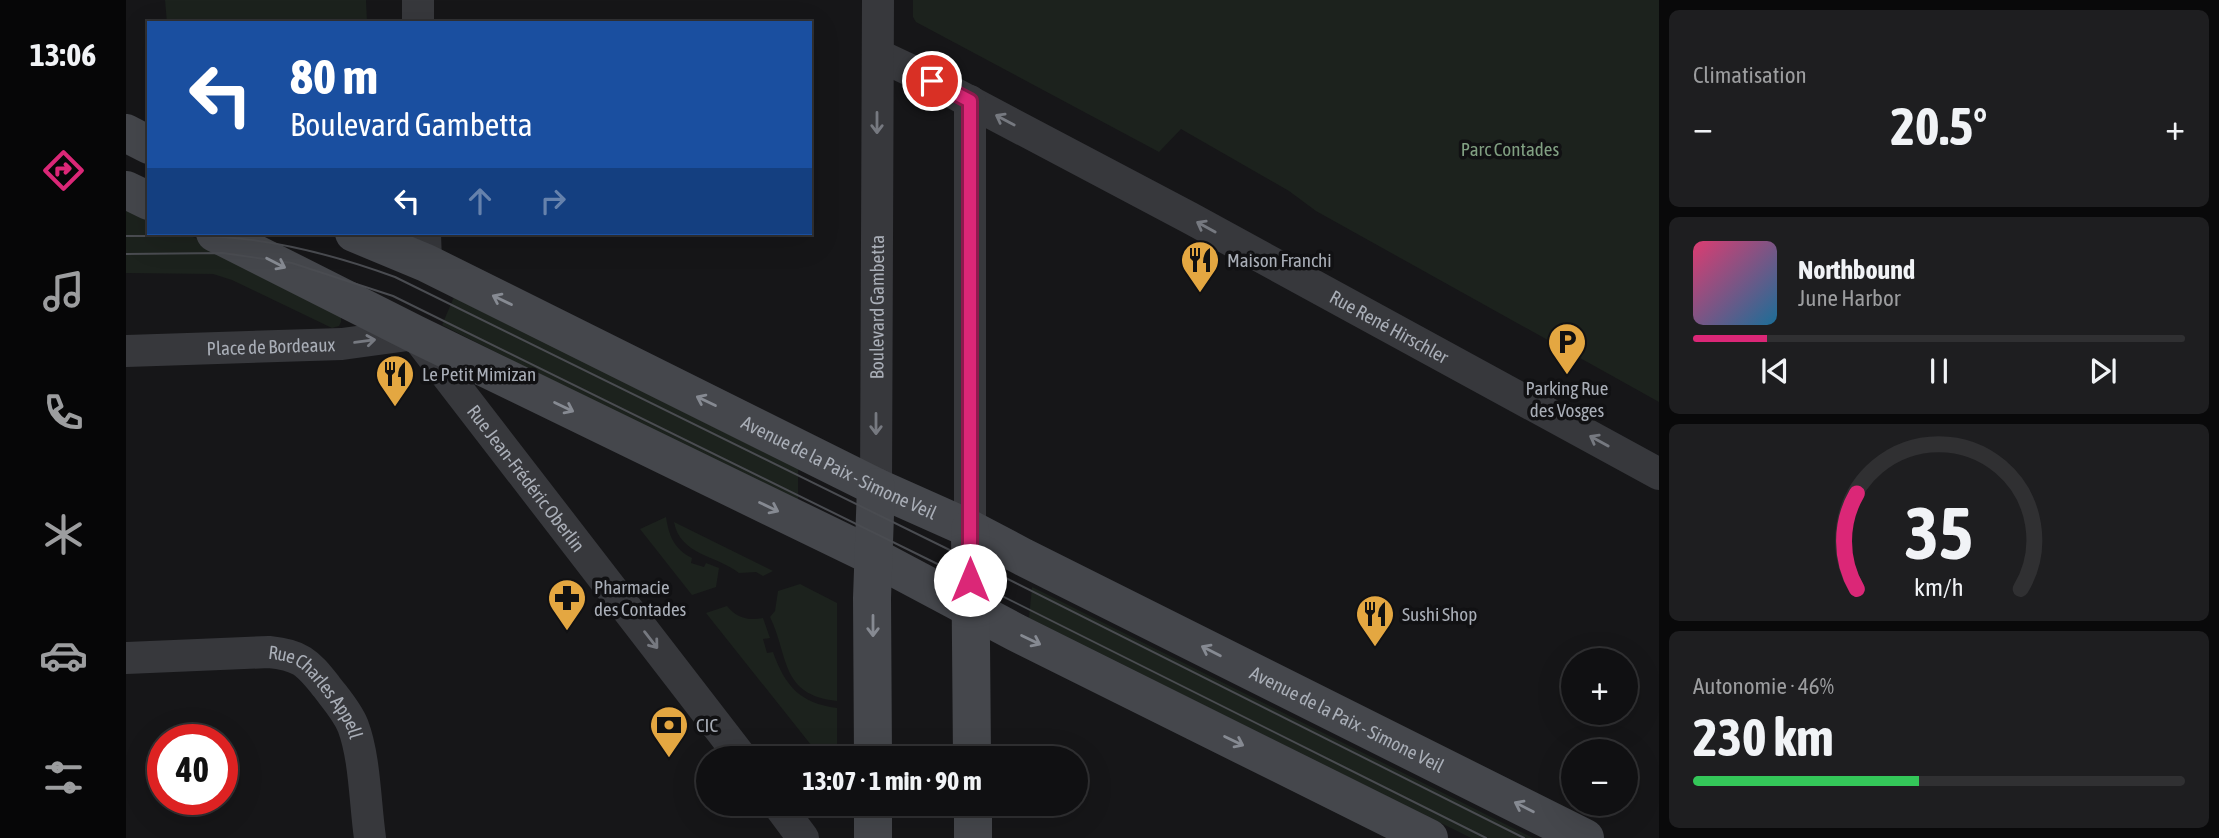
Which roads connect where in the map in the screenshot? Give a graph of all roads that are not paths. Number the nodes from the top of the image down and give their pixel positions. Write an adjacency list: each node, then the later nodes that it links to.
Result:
1 (418, 0): 3 (street)
2 (877, 0): 4 (street, Boulevard Gambetta)
3 (418, 21)
4 (877, 55): 5 (street); 16 (street, Boulevard Gambetta, one-way to 16)
5 (970, 101): 15 (street, Rue René Hirschler, one-way to 5); 17 (street)
6 (126, 133): 7 (main road)
7 (147, 144)
8 (126, 190): 9 (main road)
9 (147, 200)
10 (219, 235): 13 (main road, one-way to 13)
11 (364, 235): 12 (main road, Avenue de la Paix - Simone Veil)
12 (426, 248): 16 (main road, Avenue de la Paix - Simone Veil, one-way to 12)
13 (415, 334): 14 (street, Place de Bordeaux, one-way to 13); 18 (main road, one-way to 18); 21 (street, Rue Jean-Frédéric Oberlin, one-way to 21)
14 (126, 351)
15 (1659, 474)
16 (876, 487): 17 (main road, Avenue de la Paix - Simone Veil); 18 (main road, Boulevard Gambetta)
17 (970, 529): 19 (main road); 32 (main road, Avenue de la Paix - Simone Veil, one-way to 17)
18 (874, 557): 19 (main road); 22 (main road, Boulevard Gambetta, one-way to 22)
19 (970, 608): 23 (main road); 31 (main road, one-way to 31)
20 (126, 658): 27 (street, Rue Charles Appell)
21 (733, 746)
22 (873, 746)
23 (972, 746)
24 (787, 816): 28 (street)
25 (873, 816): 29 (main road)
26 (973, 816): 30 (main road)
27 (370, 838)
28 (803, 838)
29 (873, 838)
30 (973, 838)
31 (1429, 838)
32 (1585, 838)

